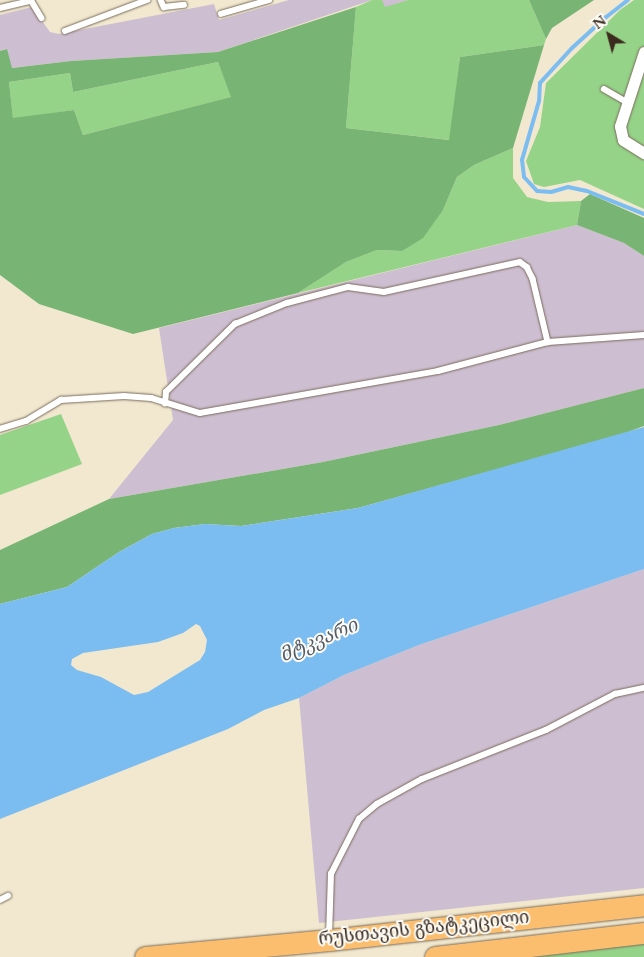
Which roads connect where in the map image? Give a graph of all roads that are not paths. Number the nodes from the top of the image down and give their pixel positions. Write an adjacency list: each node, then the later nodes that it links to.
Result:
1 (31, 0): 6 (lane); 8 (lane)
2 (147, 0): 9 (lane)
3 (161, 0): 5 (lane)
4 (269, 0): 7 (lane)
5 (184, 5)
6 (0, 8)
7 (221, 14)
8 (42, 18)
9 (65, 31)
10 (644, 52): 12 (street)
11 (604, 90): 12 (lane)
12 (628, 103): 13 (street)
13 (644, 152)
14 (644, 335): 15 (lane)
15 (548, 342): 16 (lane); 16 (lane)
16 (164, 404): 17 (lane)
17 (0, 429)
18 (644, 688): 23 (lane)
19 (8, 896): 20 (lane)
20 (0, 900)
21 (644, 905): 23 (highway, რუსთავის გზატკეცილი)
22 (644, 933): 25 (highway, რუსთავის გზატკეცილი)
23 (329, 940): 24 (highway, რუსთავის გზატკეცილი)
24 (144, 957)
25 (435, 957)

